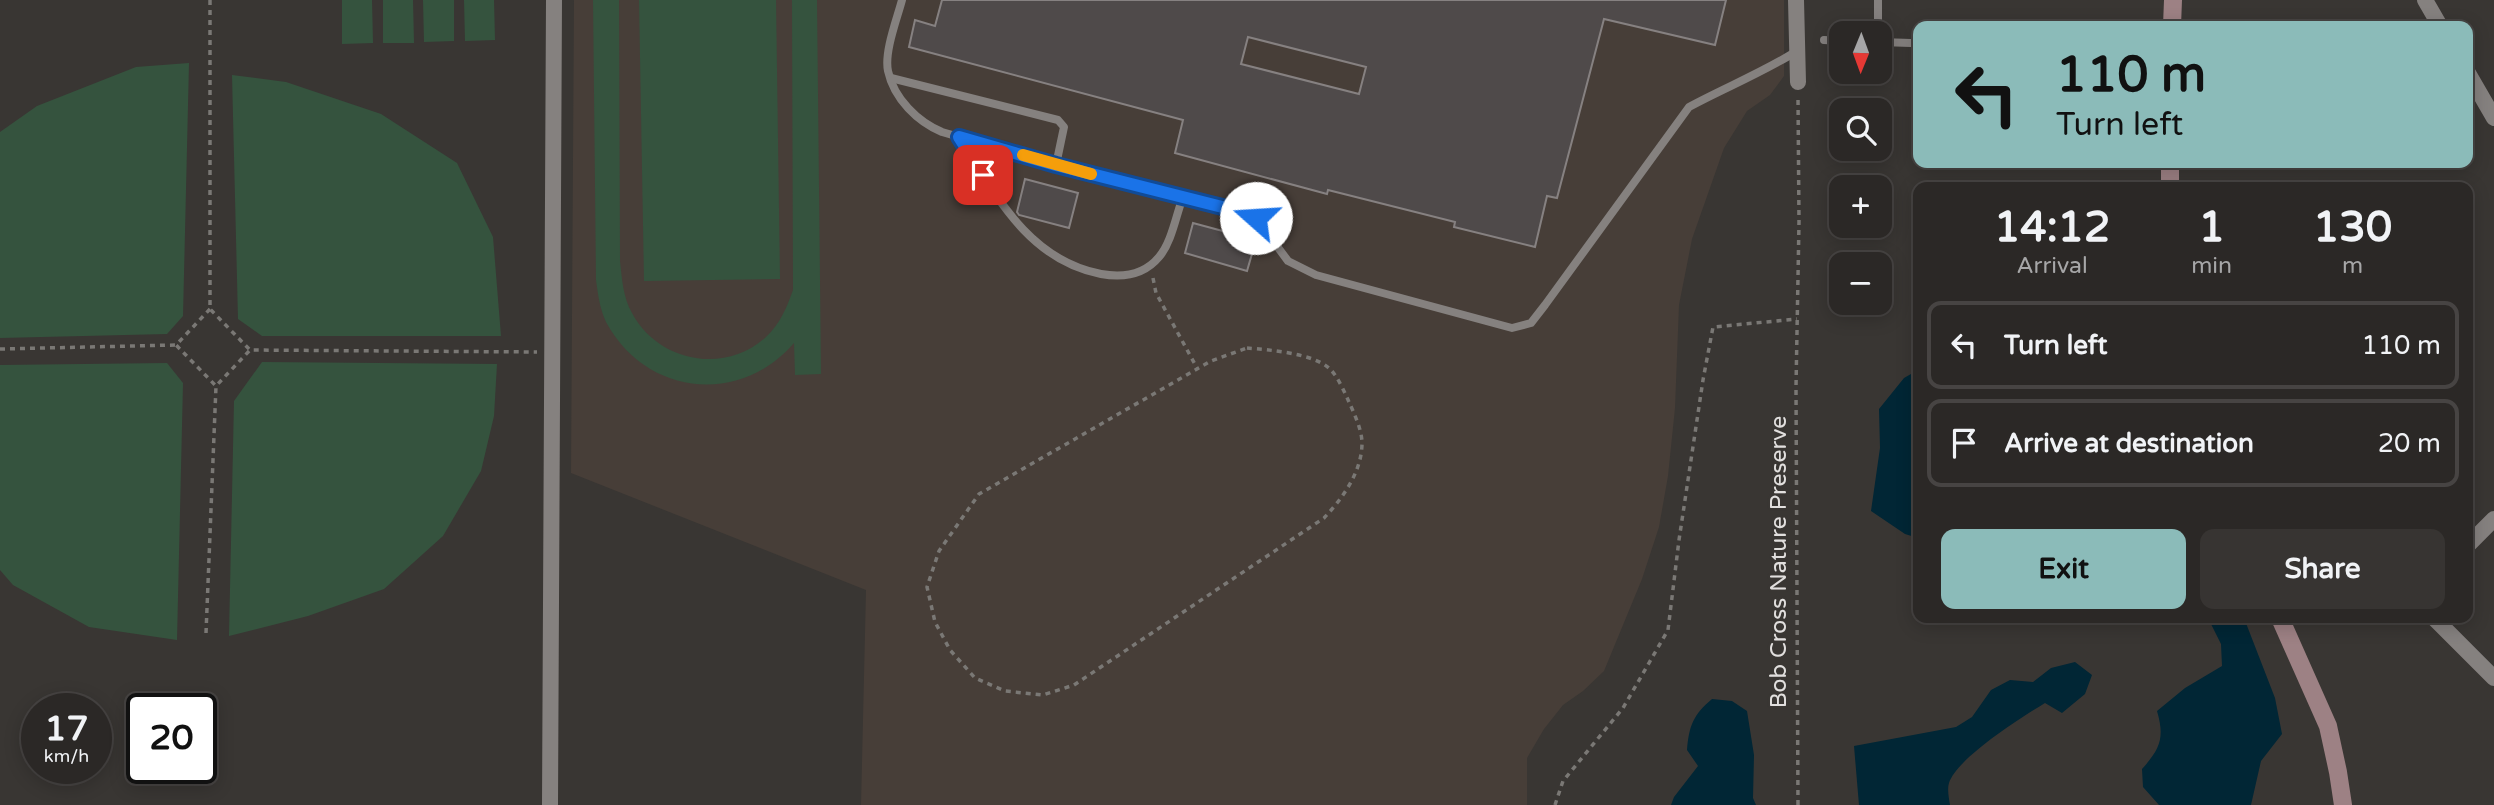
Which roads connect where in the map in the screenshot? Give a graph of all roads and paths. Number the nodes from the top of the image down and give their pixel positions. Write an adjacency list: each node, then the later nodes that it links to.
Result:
1 (211, 0): 24 (path)
2 (554, 0): 29 (street)
3 (902, 0): 16 (lane)
4 (1796, 0): 15 (street)
5 (1878, 0): 8 (lane)
6 (2173, 0): 9 (street)
7 (2425, 0): 10 (street)
8 (1878, 21)
9 (2172, 21)
10 (2437, 21)
11 (1824, 40): 12 (lane)
12 (1829, 40)
13 (1892, 42): 14 (lane)
14 (1911, 43)
15 (1797, 51): 17 (street); 22 (lane)
16 (891, 78): 20 (lane); 21 (lane)
17 (1798, 82): 25 (path, Bob Cross Nature Preserve)
18 (2473, 82): 19 (street)
19 (2494, 118)
20 (959, 137): 21 (lane); 23 (lane)
21 (1056, 165): 22 (lane)
22 (1183, 197): 23 (lane)
23 (1150, 266): 30 (path)
24 (210, 309): 26 (path); 28 (path)
25 (1797, 319): 39 (path); 40 (path, Bob Cross Nature Preserve)
26 (176, 345): 27 (path); 31 (path)
27 (0, 349)
28 (250, 350): 29 (path); 31 (path)
29 (552, 352): 38 (street)
30 (1198, 368): 30 (path)
31 (216, 386): 36 (path)
32 (2494, 519): 33 (street)
33 (2473, 540)
34 (2282, 623): 41 (street)
35 (2439, 623): 37 (street)
36 (206, 633)
37 (2494, 678)
38 (550, 805)
39 (1555, 805)
40 (1798, 805)
41 (2343, 805)

